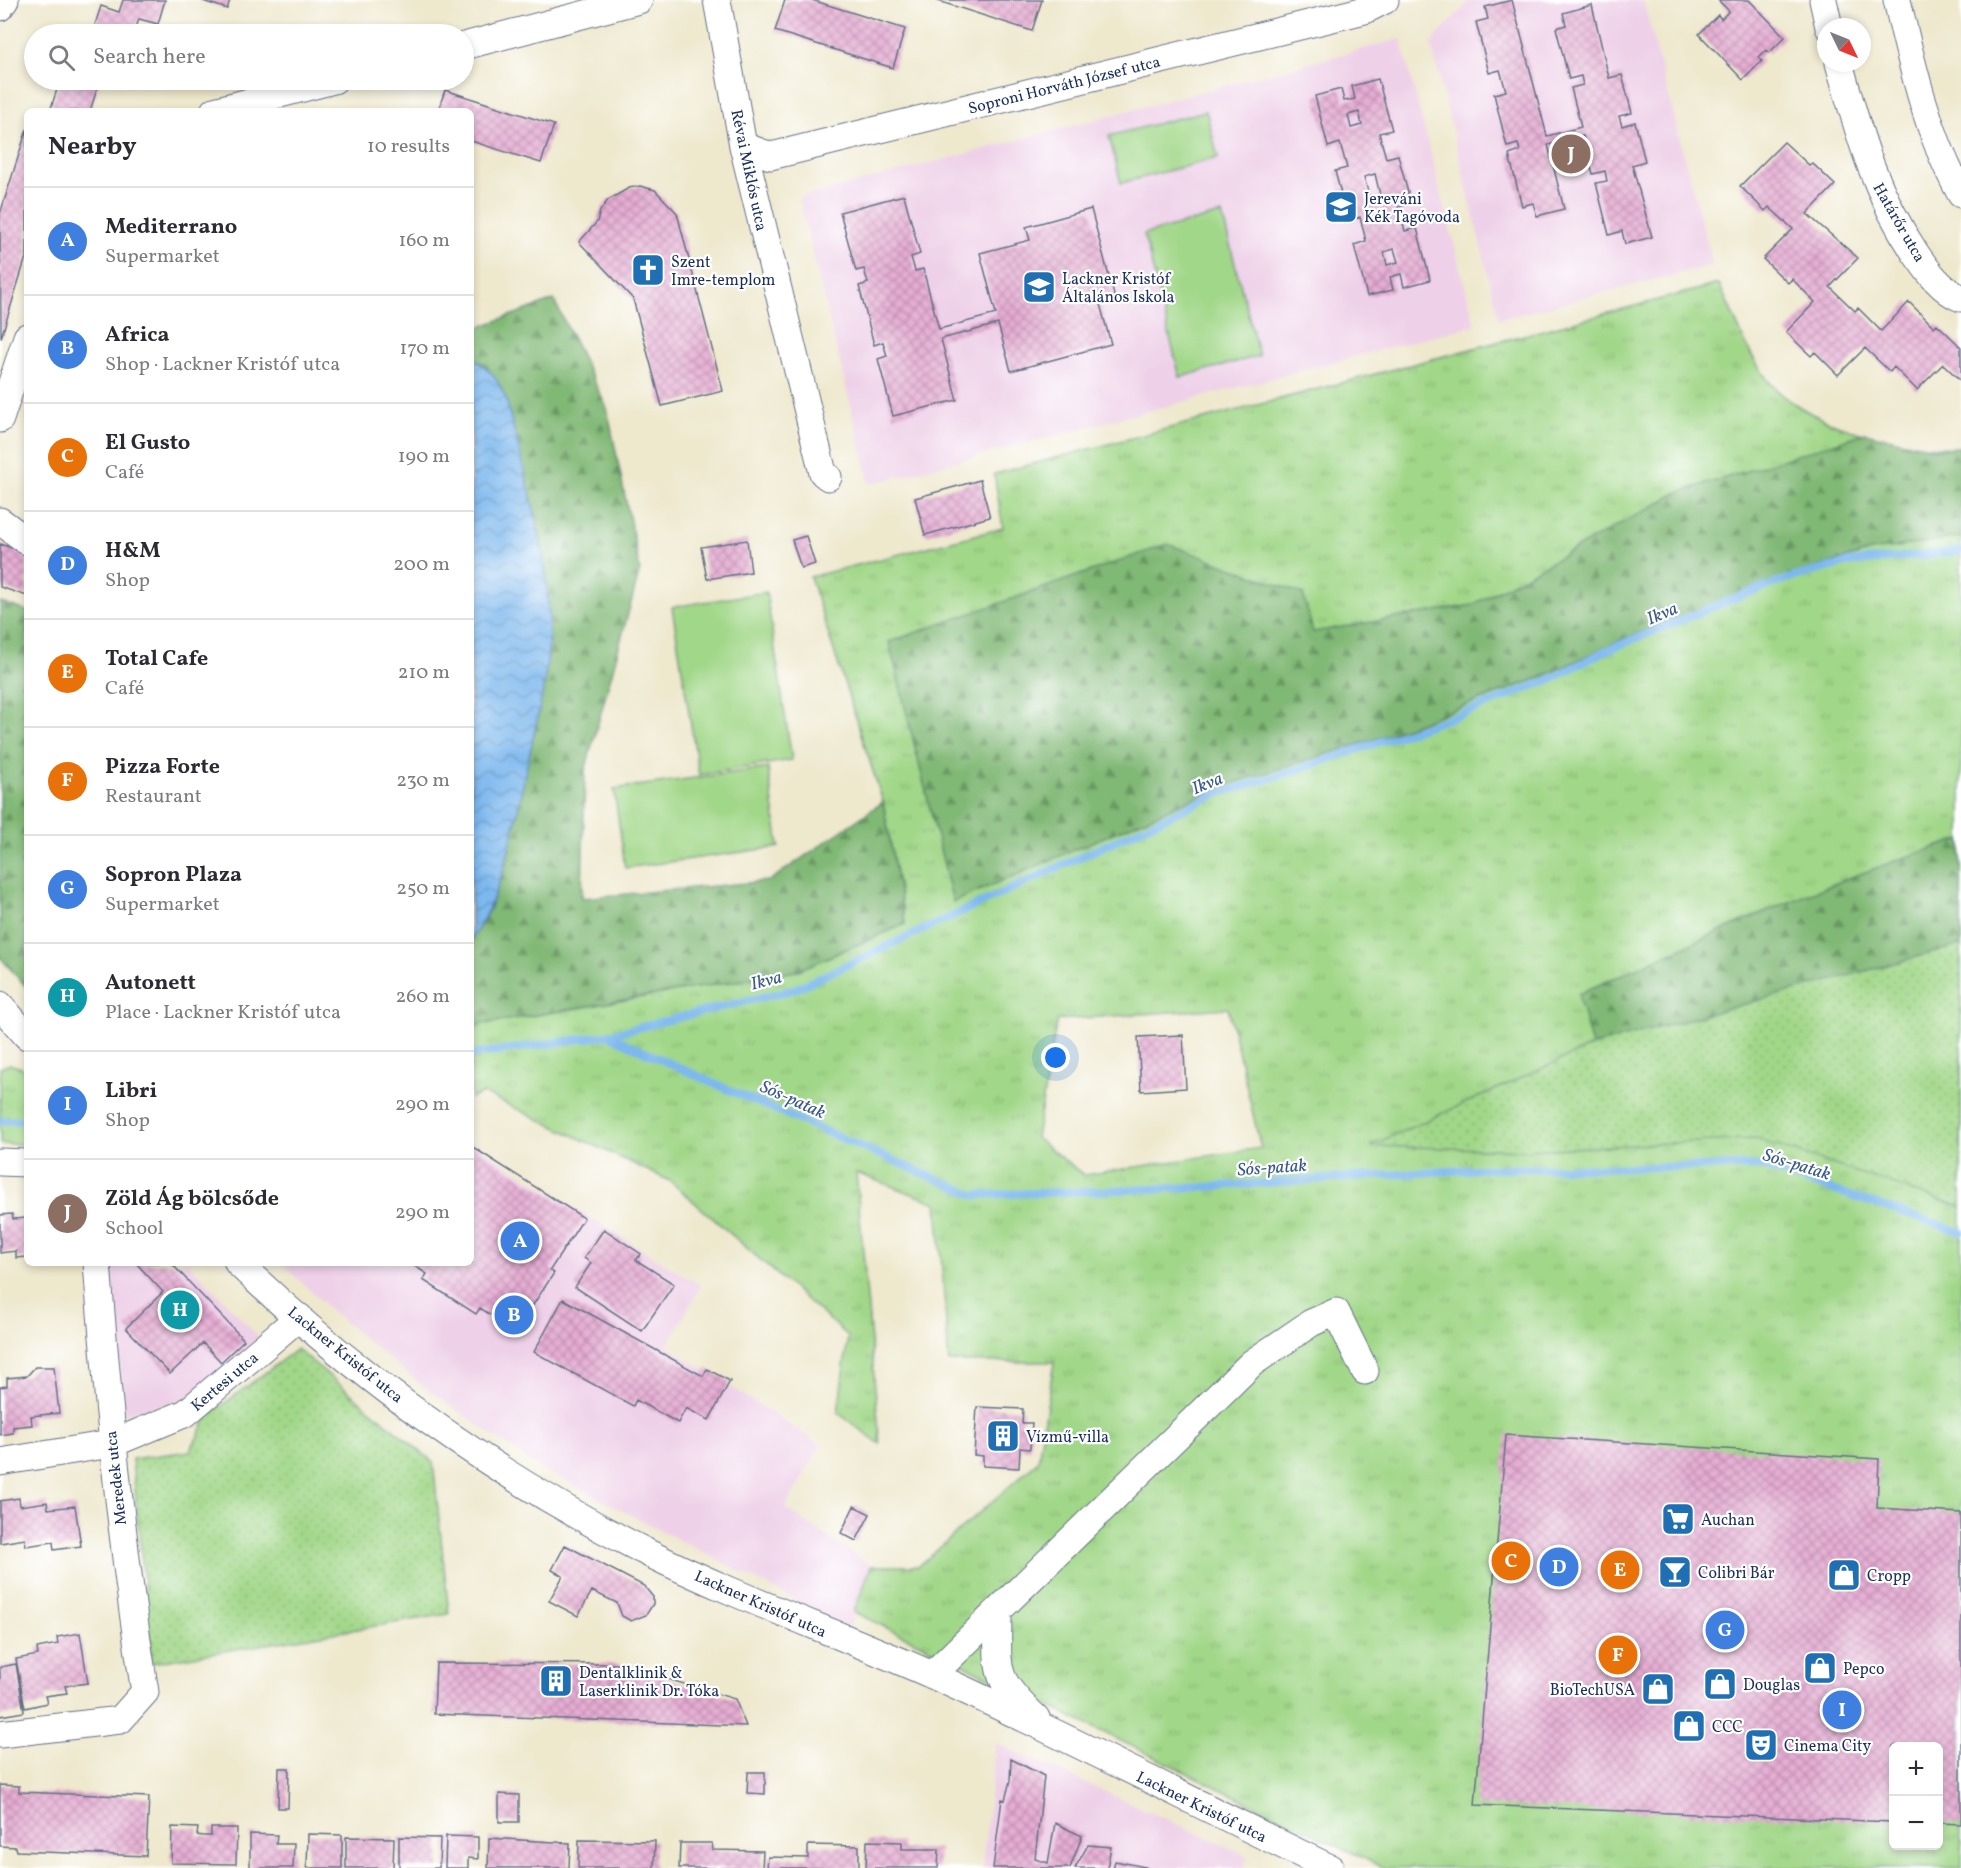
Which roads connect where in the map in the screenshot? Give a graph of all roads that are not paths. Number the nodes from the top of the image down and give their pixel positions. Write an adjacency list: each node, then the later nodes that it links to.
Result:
1 (5, 0): 7 (street)
2 (639, 0): 9 (street)
3 (717, 0): 13 (street, Révai Miklós utca)
4 (1385, 0): 13 (street, Soproni Horváth József utca)
5 (1823, 0): 8 (street)
6 (1898, 0): 14 (street)
7 (0, 7)
8 (1827, 18)
9 (474, 43)
10 (1842, 72): 15 (street, Határőr utca)
11 (295, 90): 12 (street)
12 (226, 108)
13 (743, 146): 18 (street, Révai Miklós utca)
14 (1961, 194)
15 (1961, 298)
16 (24, 346): 17 (street)
17 (0, 420)
18 (828, 477)
19 (0, 521): 20 (street)
20 (24, 539)
21 (0, 1005): 22 (street)
22 (24, 1033)
23 (0, 1162): 24 (street)
24 (24, 1163)
25 (97, 1266): 29 (street, Meredek utca)
26 (241, 1266): 27 (street, Lackner Kristóf utca)
27 (299, 1317): 29 (street, Kertesi utca); 32 (street, Lackner Kristóf utca)
28 (1365, 1371): 31 (street)
29 (111, 1444): 30 (street, Kertesi utca); 34 (street, Meredek utca)
30 (0, 1462)
31 (998, 1612): 32 (street); 33 (street)
32 (932, 1675): 33 (street, Lackner Kristóf utca)
33 (1050, 1731): 35 (street, Lackner Kristóf utca)
34 (0, 1734)
35 (1329, 1868)

